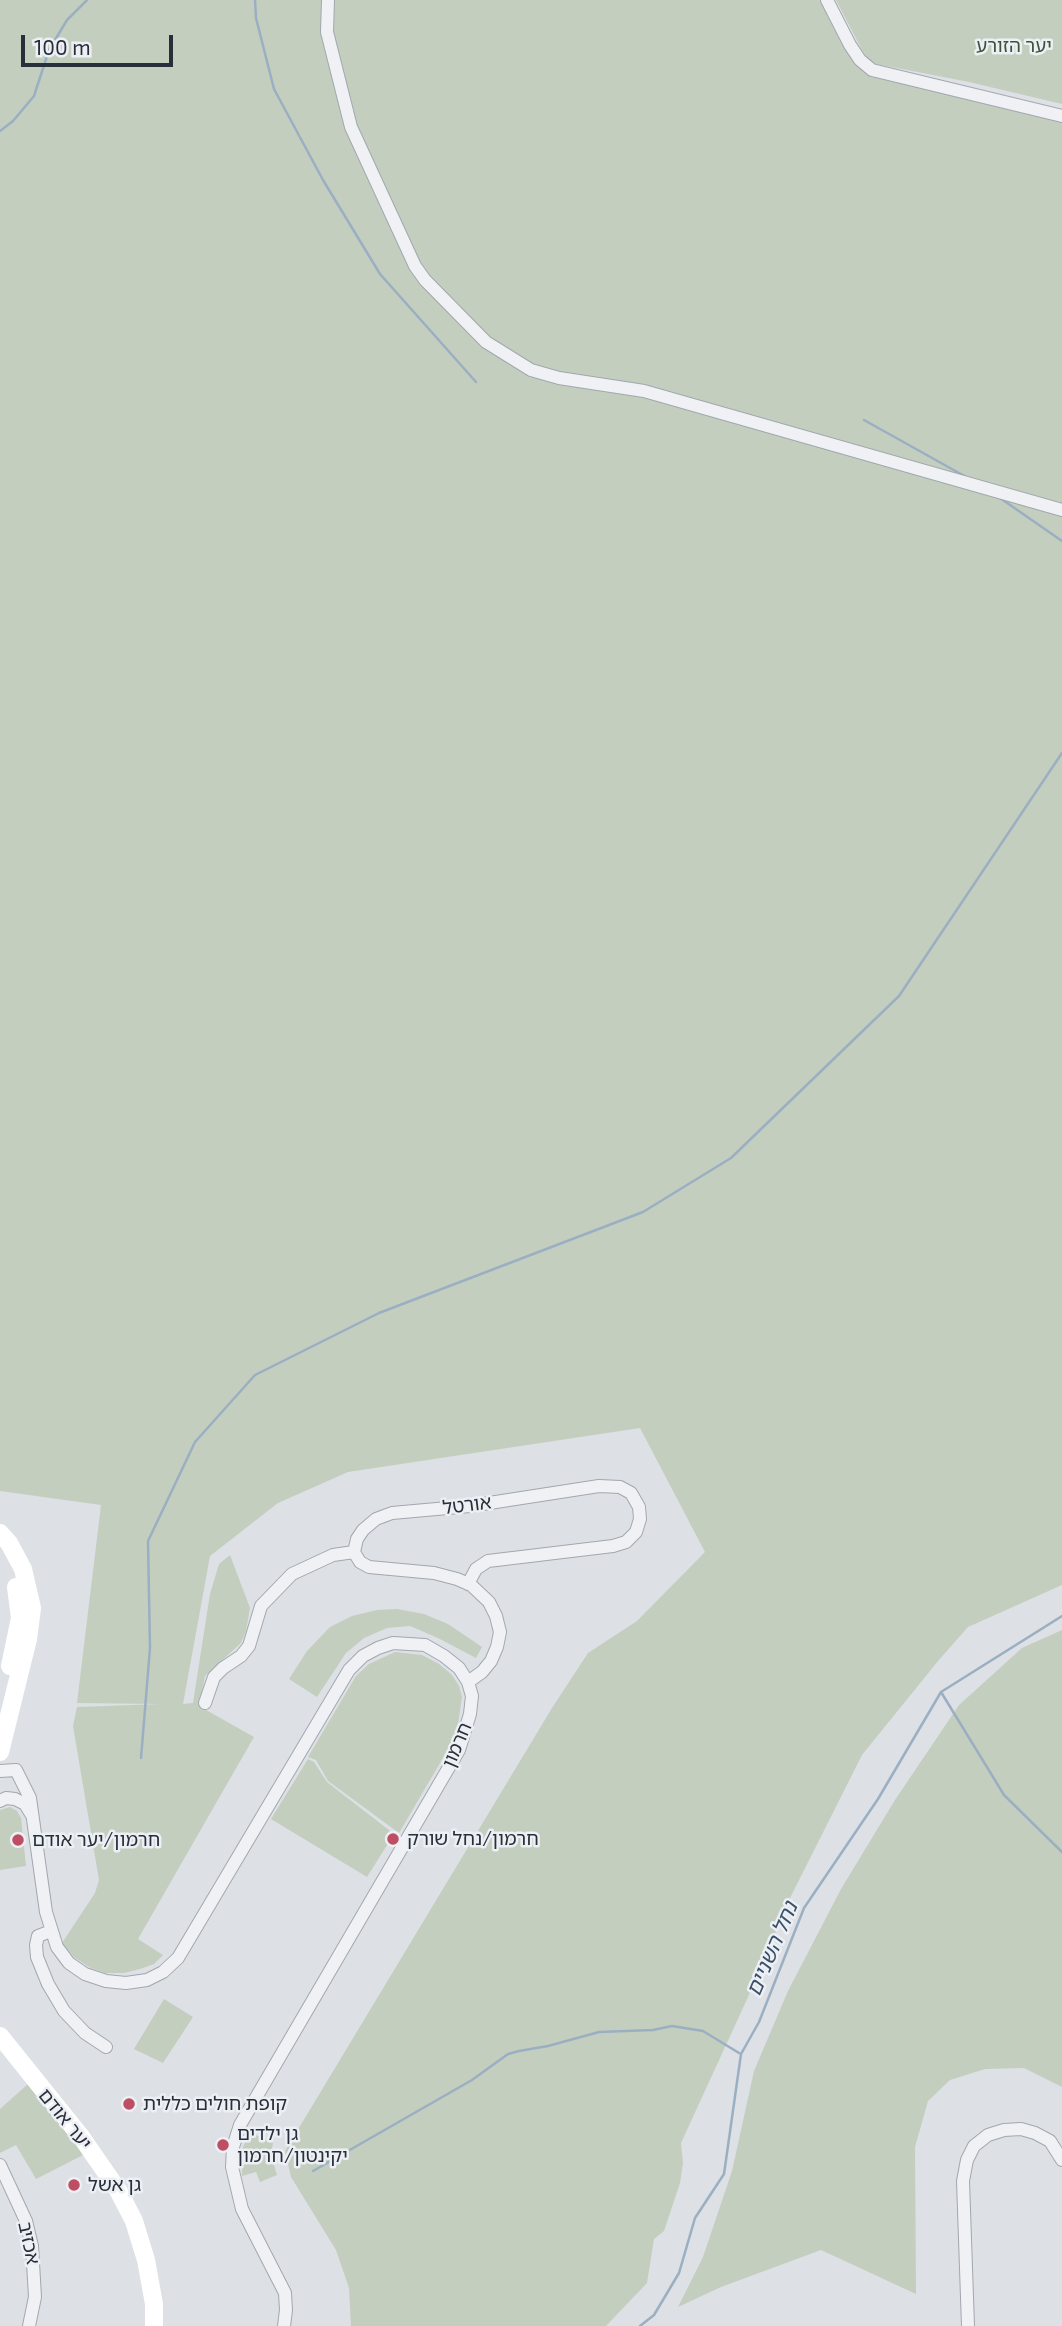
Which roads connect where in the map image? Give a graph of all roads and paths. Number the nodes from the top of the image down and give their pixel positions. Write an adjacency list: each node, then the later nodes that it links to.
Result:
1 (328, 0): 4 (street)
2 (827, 0): 3 (street)
3 (1062, 116)
4 (1062, 510)
5 (0, 1533): 9 (street)
6 (0, 1552): 9 (street)
7 (354, 1552): 8 (street); 8 (street, אורטל); 11 (street)
8 (468, 1584): 10 (street)
9 (11, 1656): 12 (street); 13 (street)
10 (468, 1682): 17 (street); 24 (street, חרמון)
11 (205, 1703)
12 (0, 1706)
13 (0, 1752)
14 (0, 1771): 16 (street)
15 (0, 1801): 16 (street)
16 (32, 1815): 17 (street)
17 (51, 1931): 19 (street)
18 (0, 2036): 23 (street, יער אודם)
19 (106, 2047)
20 (1062, 2160): 25 (street)
21 (0, 2165): 22 (street, אכזיב)
22 (29, 2326)
23 (154, 2326)
24 (284, 2326)
25 (968, 2326)

